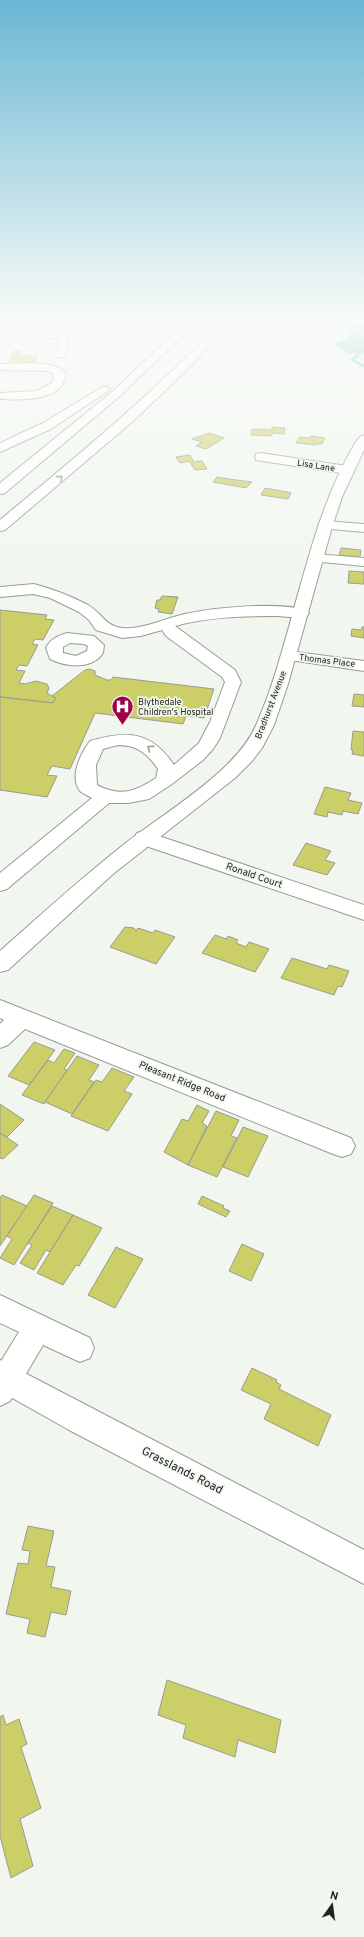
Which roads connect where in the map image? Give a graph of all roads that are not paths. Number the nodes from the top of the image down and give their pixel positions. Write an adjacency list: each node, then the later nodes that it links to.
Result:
1 (72, 410): 5 (main road)
2 (97, 410): 8 (main road)
3 (137, 410): 11 (main road, one-way to 3)
4 (364, 439): 7 (main road, Bradhurst Avenue)
5 (0, 448)
6 (261, 457): 7 (main road, Lisa Lane)
7 (347, 470): 9 (main road, Bradhurst Avenue)
8 (0, 490)
9 (325, 525): 10 (main road); 12 (main road, Bradhurst Avenue)
10 (364, 528)
11 (0, 529)
12 (316, 558): 13 (main road); 15 (main road, Bradhurst Avenue)
13 (364, 562)
14 (0, 592): 17 (main road)
15 (302, 613): 16 (main road); 19 (main road, Bradhurst Avenue)
16 (165, 624): 17 (main road); 21 (main road)
17 (122, 633): 18 (main road)
18 (88, 639)
19 (289, 656): 20 (main road, Thomas Place); 23 (main road, Bradhurst Avenue)
20 (364, 666)
21 (165, 780): 22 (main road); 22 (main road, one-way to 22)
22 (105, 797): 24 (main road)
23 (144, 838): 25 (main road, Ronald Court); 26 (main road, Bradhurst Avenue)
24 (0, 884)
25 (364, 913)
26 (0, 964)
27 (10, 1013): 28 (main road, Pleasant Ridge Road); 29 (main road, Pleasant Ridge Road)
28 (0, 1039)
29 (342, 1146)
30 (0, 1308): 31 (main road)
31 (38, 1327): 32 (main road); 33 (main road)
32 (80, 1348)
33 (2, 1382): 34 (main road, Grasslands Road)
34 (364, 1568)

